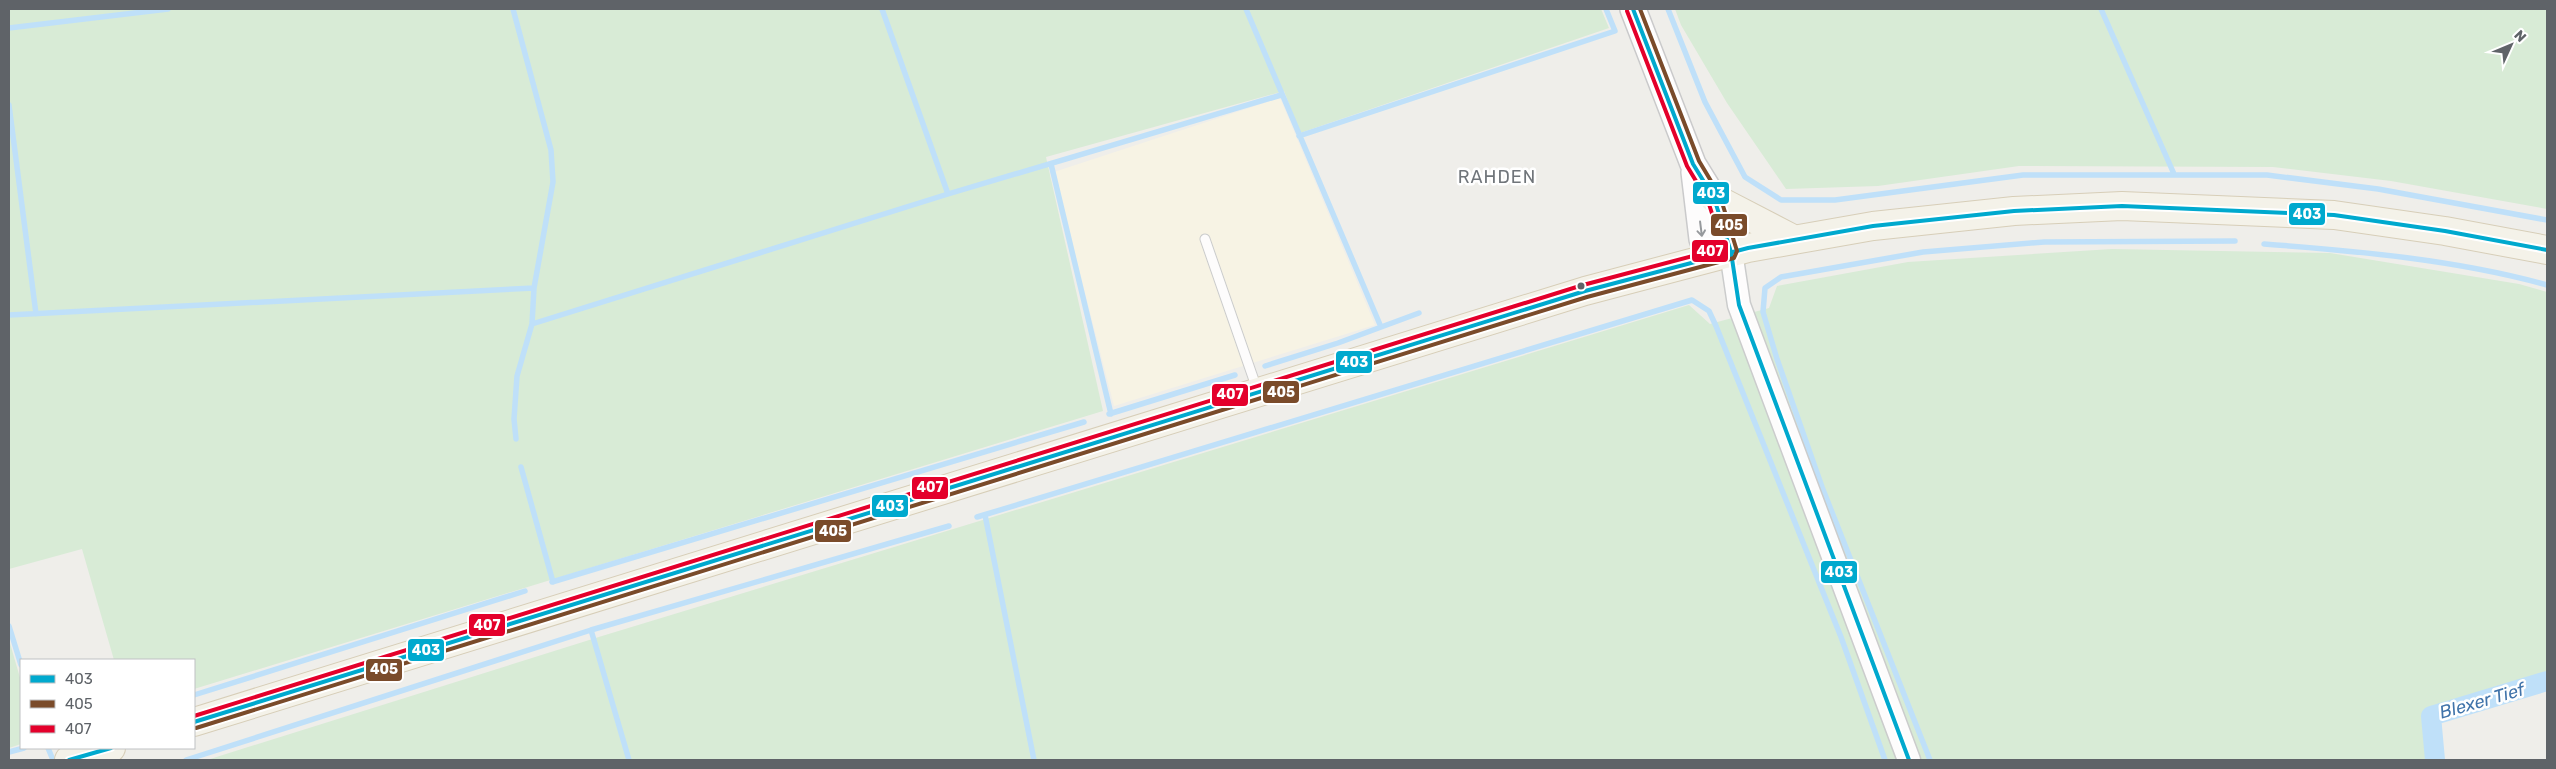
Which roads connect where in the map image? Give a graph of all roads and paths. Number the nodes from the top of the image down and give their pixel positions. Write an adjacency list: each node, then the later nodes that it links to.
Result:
1 (1633, 9): 2 (main road)
2 (1693, 164): 3 (main road); 7 (main road, one-way to 7)
3 (1714, 198): 4 (main road); 7 (main road)
4 (1793, 238): 6 (main road); 7 (main road)
5 (1205, 239): 8 (lane)
6 (2547, 250)
7 (1720, 255): 8 (main road); 12 (street)
8 (1258, 391): 9 (main road)
9 (195, 722)
10 (107, 749): 11 (main road)
11 (72, 759)
12 (1909, 760)

